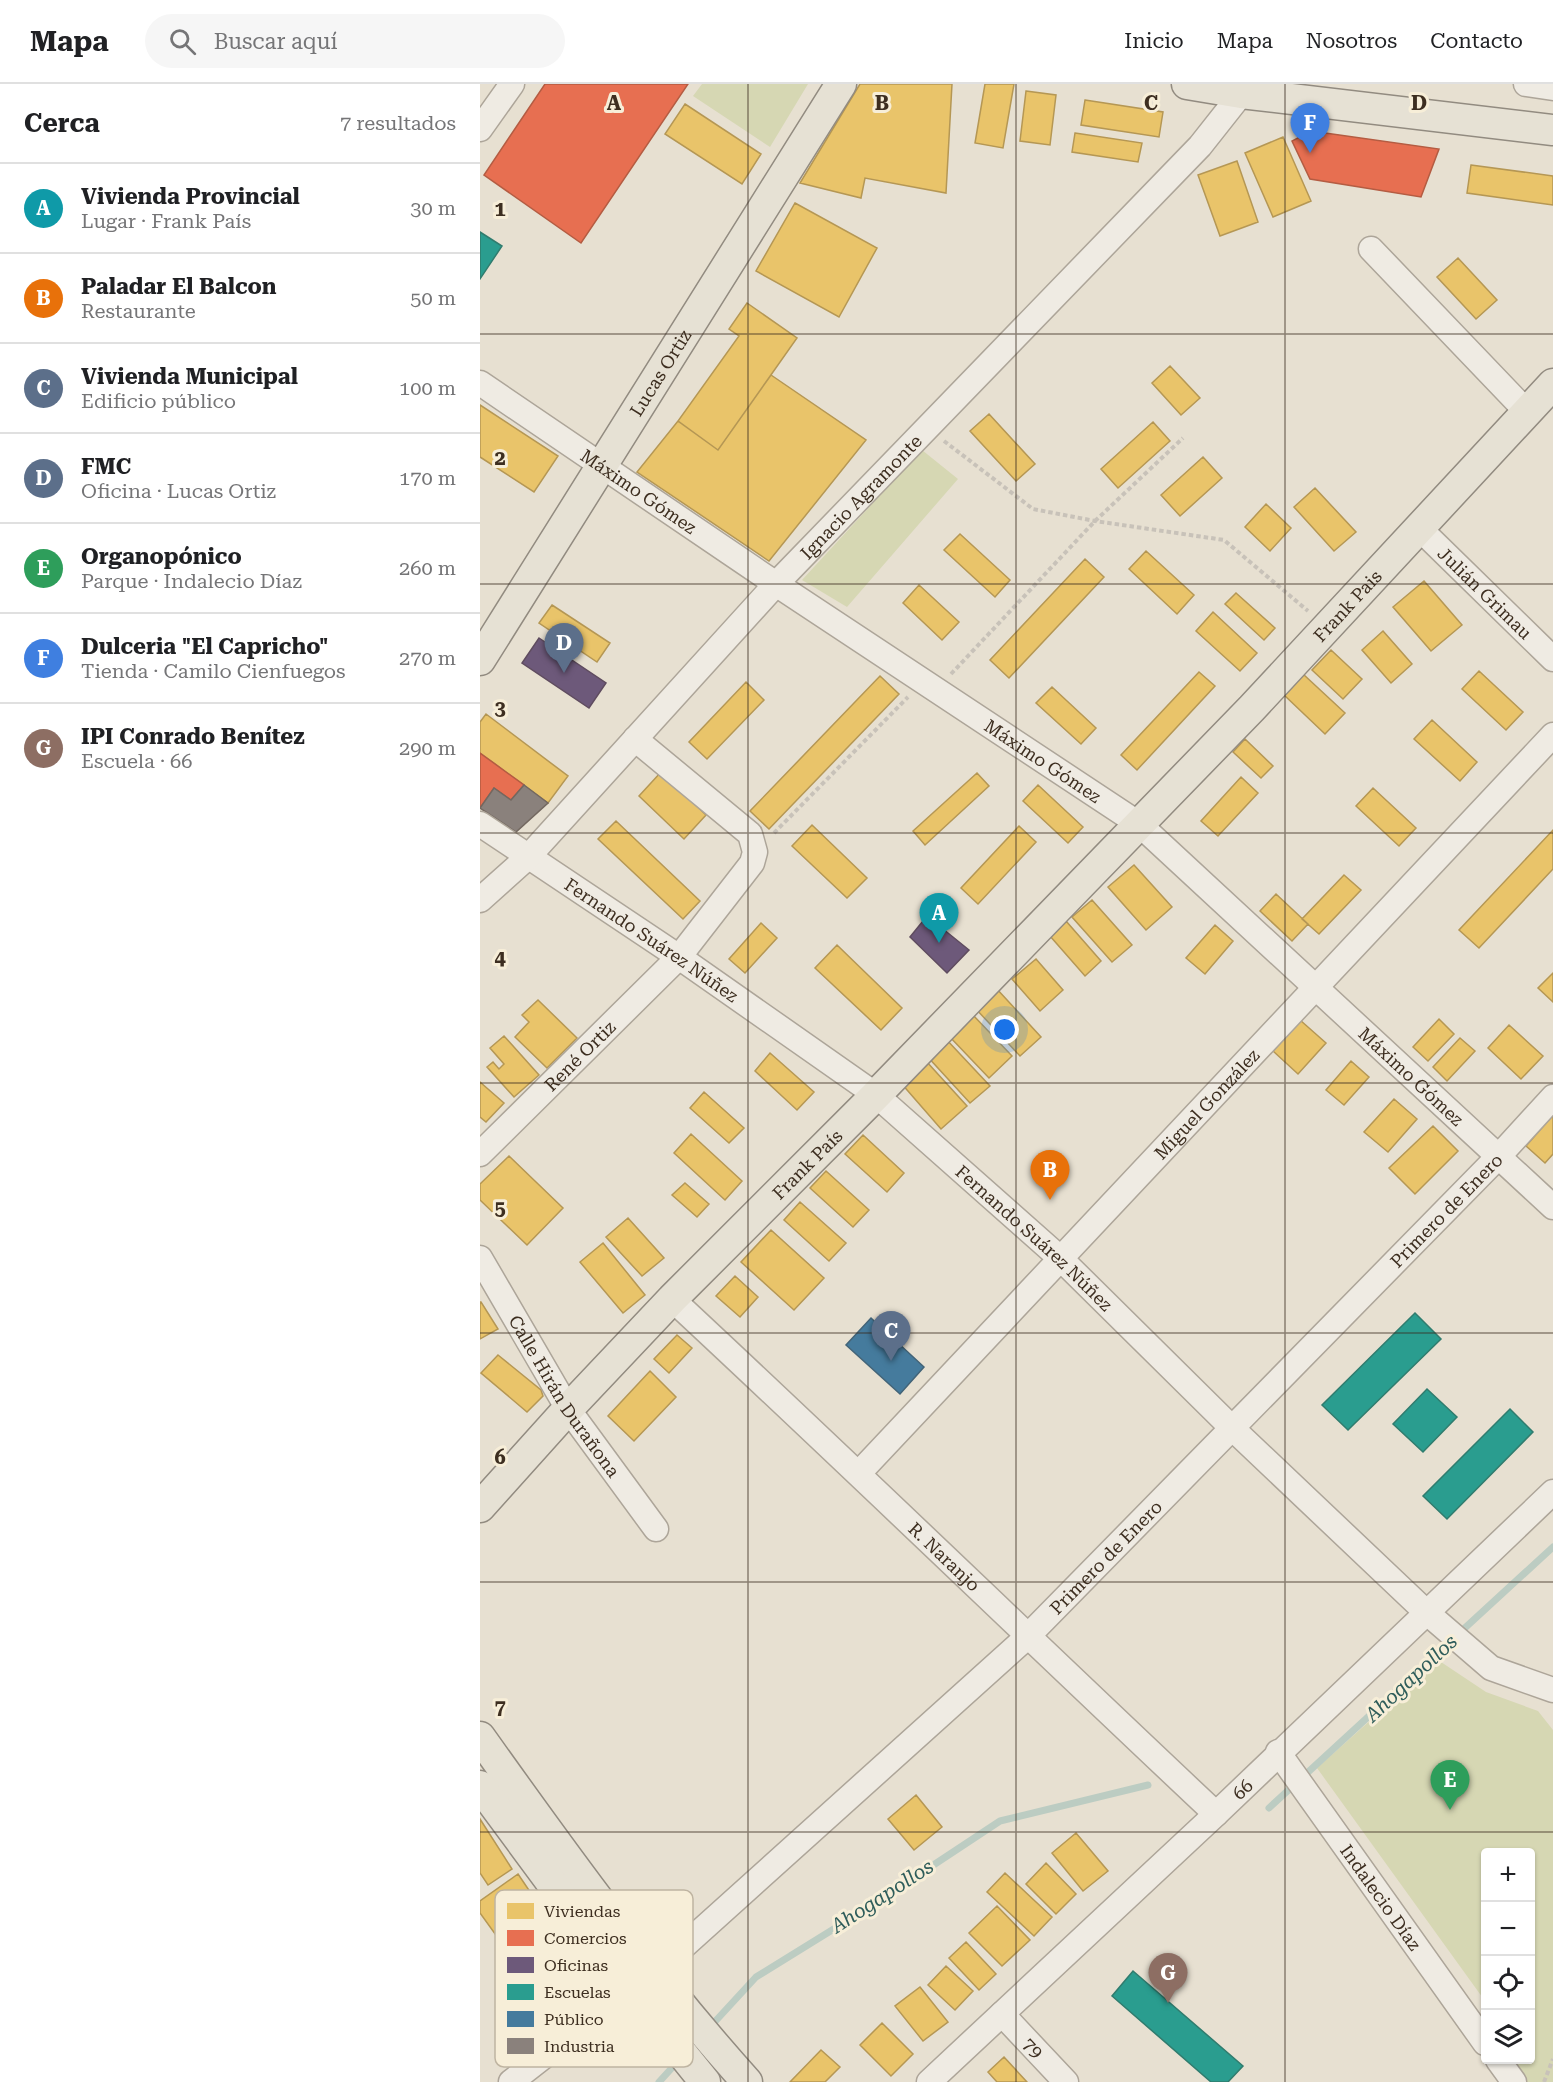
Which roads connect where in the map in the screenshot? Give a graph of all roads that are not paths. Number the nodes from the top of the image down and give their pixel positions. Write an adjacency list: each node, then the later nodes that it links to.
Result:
1 (512, 84): 7 (street)
2 (841, 84): 13 (main road, Lucas Ortiz)
3 (1187, 84): 5 (main road)
4 (1526, 84): 6 (street)
5 (1245, 88): 8 (main road); 15 (street, Ignacio Agramonte)
6 (1553, 88)
7 (480, 129)
8 (1553, 130)
9 (1371, 249): 12 (street)
10 (480, 383): 13 (street, Máximo Gómez)
11 (1553, 384): 12 (main road, Frank Pais)
12 (1527, 412): 14 (main road, Frank Pais)
13 (601, 465): 15 (street, Máximo Gómez); 17 (main road, Lucas Ortiz)
14 (1418, 527): 16 (street, Julián Grimau); 21 (main road, Frank Pais)
15 (776, 584): 19 (street, Ignacio Agramonte); 21 (street, Máximo Gómez)
16 (1553, 659)
17 (480, 660)
18 (1553, 735): 25 (street, Miguel González)
19 (635, 739): 22 (street, Ignacio Agramonte); 24 (street, René Ortiz)
20 (480, 824): 22 (street, Fernando Suárez Núñez)
21 (1139, 824): 25 (street, Máximo Gómez); 26 (main road, Frank País)
22 (529, 856): 23 (street, Ignacio Agramonte); 24 (street, Fernando Suárez Núñez)
23 (480, 900)
24 (679, 957): 26 (street, Fernando Suárez Núñez); 28 (street, René Ortiz)
25 (1315, 987): 29 (street, Máximo Gómez); 32 (street, Miguel González)
26 (876, 1095): 32 (street, Fernando Suárez Núñez); 33 (main road, Frank País)
27 (1553, 1097): 29 (street, Primero de Enero)
28 (480, 1154)
29 (1499, 1156): 30 (street, Máximo Gómez); 35 (street, Primero de Enero)
30 (1553, 1207)
31 (480, 1258): 34 (street, Calle Hirán Durañona)
32 (1060, 1258): 35 (street, Fernando Suárez Núñez); 36 (street, Miguel González)
33 (672, 1299): 34 (main road, Frank País); 36 (street, R. Naranjo)
34 (568, 1409): 38 (main road, Frank País); 39 (street, Calle Hirán Durañona)
35 (1233, 1429): 40 (street, Fernando Suárez Núñez); 41 (street, Primero de Enero)
36 (859, 1473): 41 (street, R. Naranjo)
37 (1553, 1492): 40 (street, 66)
38 (480, 1507)
39 (656, 1529)
40 (1426, 1612): 42 (street, Fernando Suárez Núñez); 44 (street, 66)
41 (1027, 1637): 46 (street, R. Naranjo); 49 (street, Primero de Enero)
42 (1553, 1690)
43 (480, 1737): 48 (main road)
44 (1278, 1752): 46 (street, 66); 52 (street, Indalecio Díaz)
45 (480, 1786): 47 (main road)
46 (1216, 1814): 50 (street, 66)
47 (557, 1890)
48 (592, 1890)
49 (693, 1947)
50 (1002, 2013): 59 (street, 66); 60 (street, 79)
51 (693, 2018): 56 (main road)
52 (1481, 2037)
53 (1500, 2064): 61 (street)
54 (532, 2067): 57 (street, Primero de Enero)
55 (693, 2067): 58 (main road)
56 (740, 2075)
57 (511, 2082)
58 (705, 2082)
59 (929, 2082)
60 (1066, 2082)
61 (1514, 2082)

